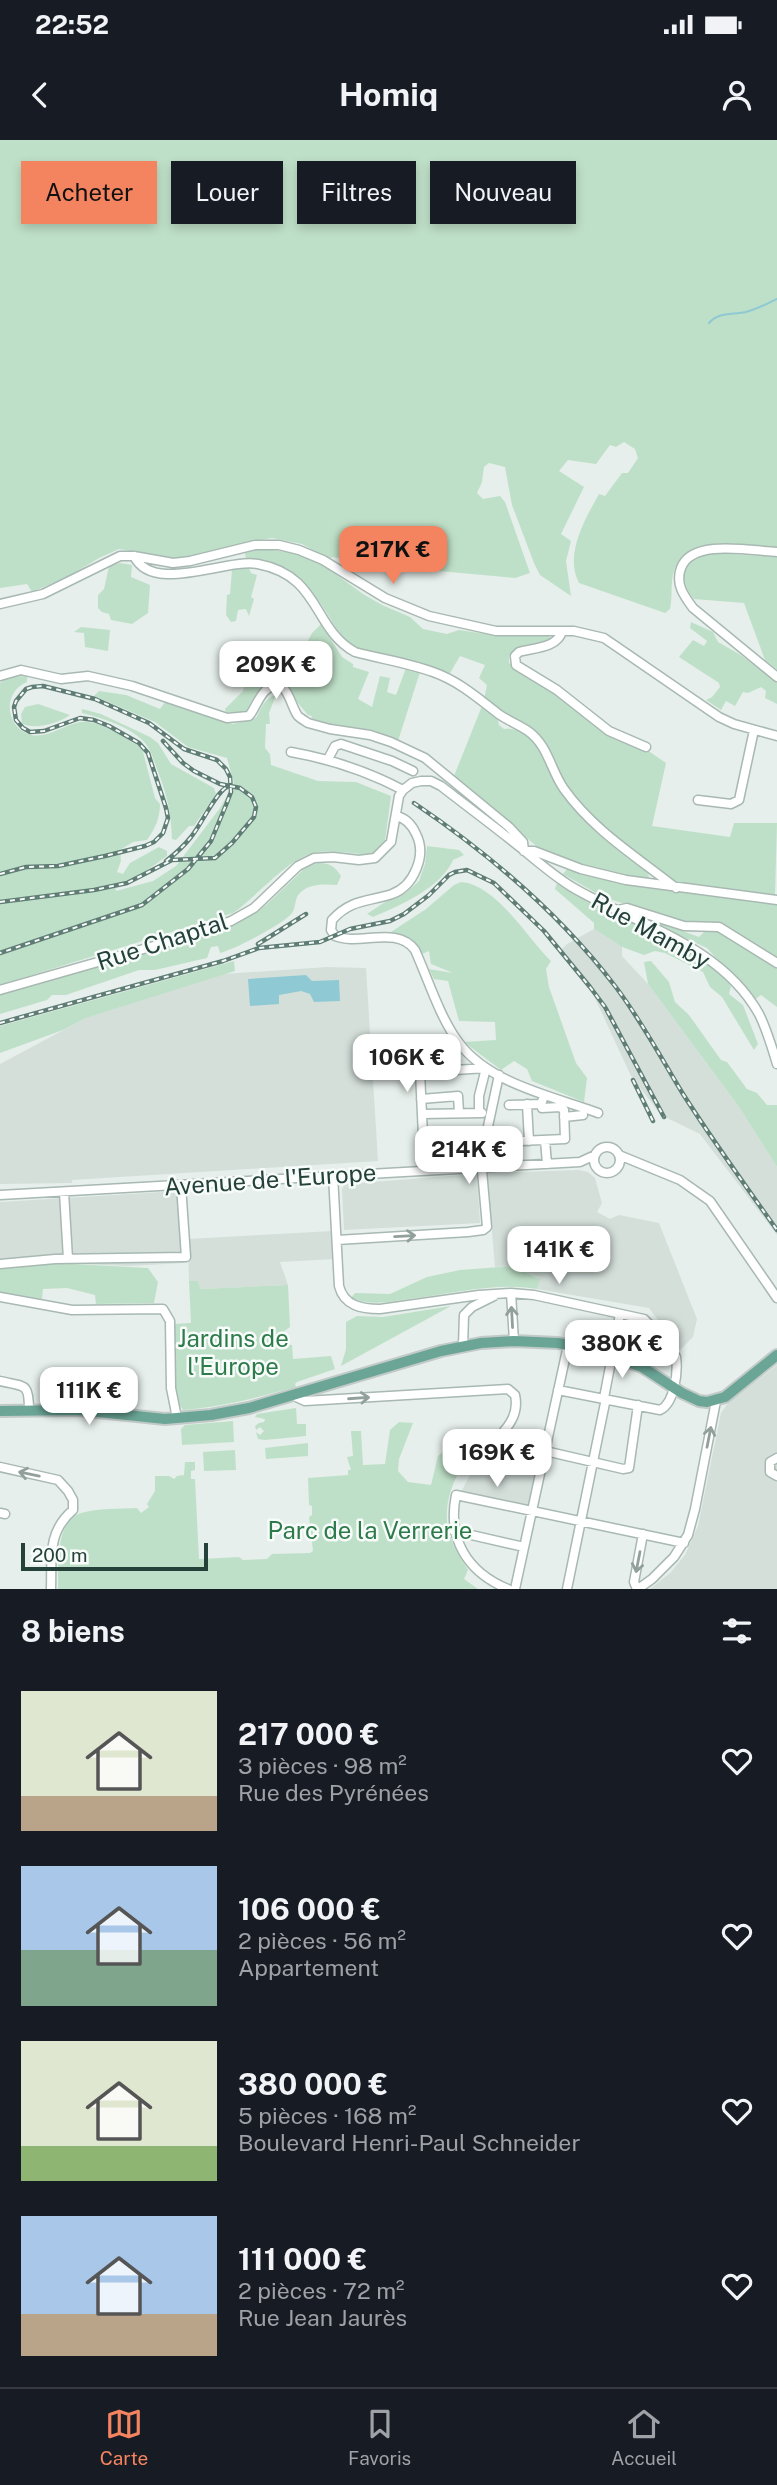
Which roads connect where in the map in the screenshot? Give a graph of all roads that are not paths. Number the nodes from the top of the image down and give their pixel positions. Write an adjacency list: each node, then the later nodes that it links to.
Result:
1 (777, 552): 6 (street)
2 (134, 556): 3 (street); 4 (street); 17 (street)
3 (0, 604)
4 (562, 631): 7 (street); 9 (street)
5 (0, 676): 16 (street)
6 (777, 677)
7 (754, 730): 8 (street); 14 (street)
8 (777, 736)
9 (646, 747)
10 (291, 752): 11 (street)
11 (328, 759): 12 (street); 13 (street)
12 (413, 771)
13 (403, 790): 15 (street, Rue Chaptal); 16 (street)
14 (698, 800)
15 (396, 816): 21 (street, Rue Chaptal); 23 (street)
16 (524, 850): 17 (street); 19 (street, Rue Mamby)
17 (676, 888): 18 (street)
18 (777, 900)
19 (616, 910): 20 (street); 22 (street, Rue Mamby)
20 (777, 962)
21 (0, 990)
22 (777, 1065)
23 (486, 1068): 24 (street); 26 (street); 33 (street)
24 (420, 1072): 25 (street); 28 (street)
25 (394, 1074)
26 (499, 1075): 27 (street); 36 (street)
27 (545, 1093): 30 (street); 34 (street)
28 (421, 1099): 32 (street); 35 (street)
29 (527, 1104): 30 (street); 31 (street); 41 (street)
30 (541, 1104): 38 (street)
31 (509, 1105)
32 (459, 1112): 33 (street); 35 (street)
33 (479, 1112): 36 (street)
34 (598, 1113)
35 (422, 1114): 39 (street)
36 (490, 1115): 49 (street)
37 (583, 1115): 38 (street)
38 (564, 1117): 40 (street)
39 (423, 1136)
40 (545, 1140): 41 (street); 47 (street)
41 (529, 1141): 42 (street)
42 (498, 1142)
43 (595, 1155): 44 (street); 45 (street, Avenue de l'Europe); 50 (street)
44 (619, 1155): 46 (street); 48 (street)
45 (582, 1161): 47 (street, Avenue de l'Europe); 50 (street, Avenue de l'Europe)
46 (638, 1163): 48 (street); 61 (street)
47 (547, 1164): 49 (street, Avenue de l'Europe)
48 (618, 1166): 50 (street)
49 (482, 1167): 51 (street, Avenue de l'Europe); 55 (street, one-way to 49)
50 (596, 1167)
51 (333, 1175): 52 (street, Avenue de l'Europe); 55 (street)
52 (181, 1185): 53 (street, Avenue de l'Europe); 56 (street)
53 (64, 1192): 54 (street, Avenue de l'Europe); 56 (street)
54 (0, 1195)
55 (337, 1240): 59 (street)
56 (68, 1259): 57 (street)
57 (0, 1264)
58 (511, 1293): 59 (street); 62 (street); 63 (street, one-way to 58)
59 (496, 1294): 65 (street)
60 (0, 1297): 77 (street)
61 (777, 1298)
62 (620, 1314): 67 (street); 69 (street)
63 (514, 1341): 64 (main road); 65 (main road)
64 (568, 1345): 67 (main road); 70 (street)
65 (463, 1346): 71 (main road)
66 (777, 1355): 73 (main road)
67 (612, 1356): 69 (main road); 72 (street)
68 (0, 1381): 75 (street)
69 (673, 1387): 73 (main road); 74 (street)
70 (558, 1390): 72 (street); 78 (street)
71 (292, 1395): 77 (main road); 78 (street, one-way to 78)
72 (604, 1398): 74 (street); 80 (street)
73 (716, 1401): 87 (street, one-way to 73)
74 (638, 1405): 80 (street)
75 (29, 1410): 76 (main road); 77 (main road)
76 (0, 1411)
77 (177, 1418)
78 (545, 1451): 80 (street); 83 (street)
79 (777, 1458): 82 (street)
80 (591, 1460): 84 (street)
81 (0, 1468): 89 (street, one-way to 81)
82 (777, 1476)
83 (532, 1511): 84 (street); 85 (street); 88 (street)
84 (578, 1521): 86 (street); 92 (street)
85 (454, 1531): 88 (street); 90 (street)
86 (643, 1534): 87 (street); 93 (street, one-way to 93)
87 (684, 1543): 93 (street)
88 (524, 1547): 91 (street)
89 (51, 1589)
90 (508, 1589)
91 (515, 1589)
92 (564, 1589)
93 (638, 1589)

